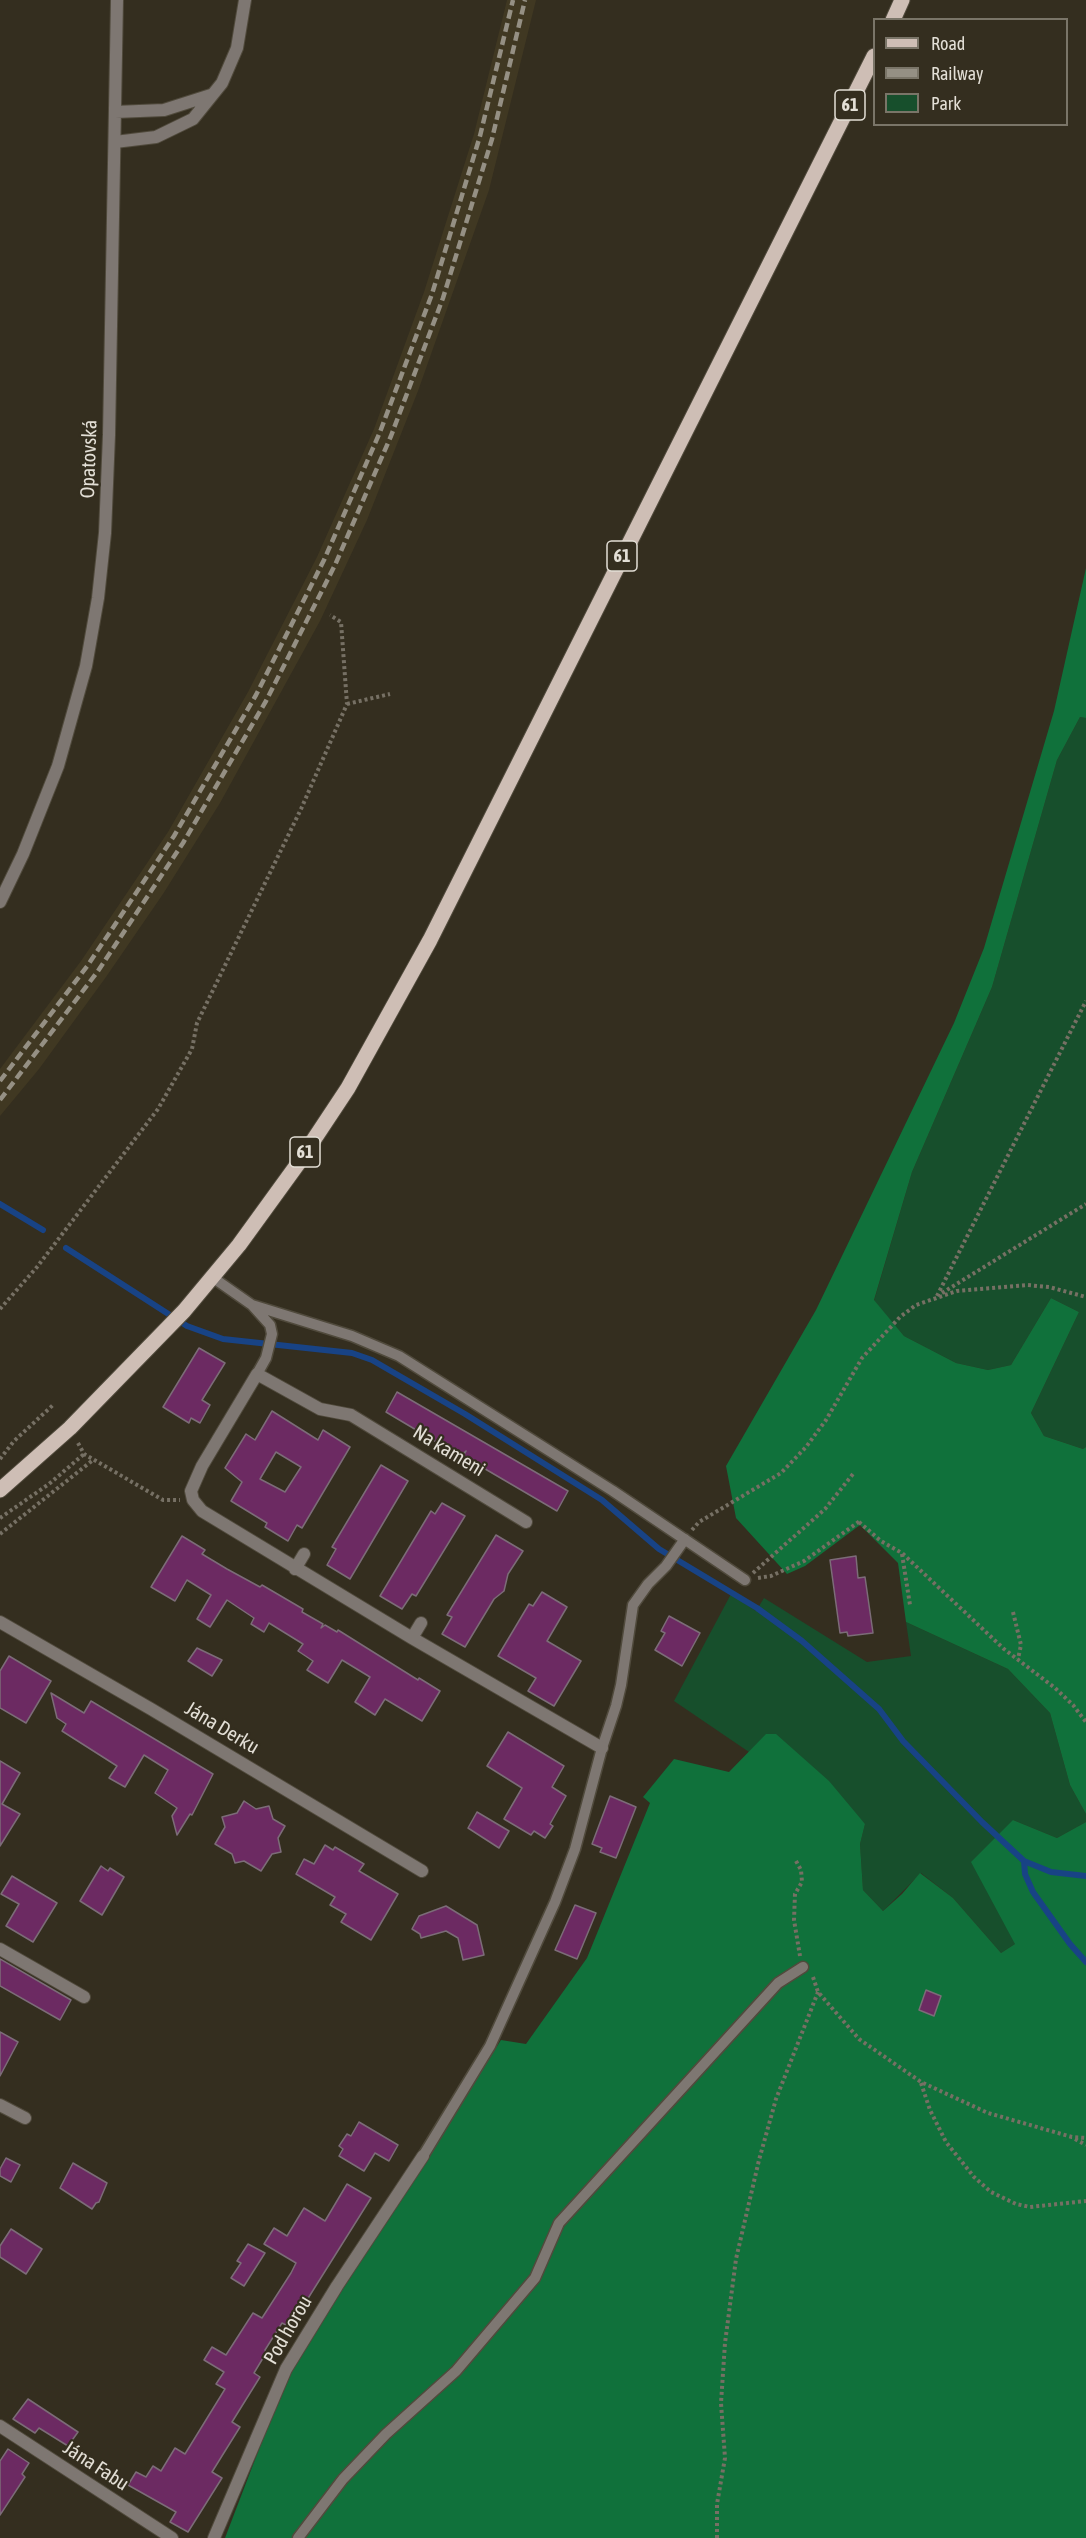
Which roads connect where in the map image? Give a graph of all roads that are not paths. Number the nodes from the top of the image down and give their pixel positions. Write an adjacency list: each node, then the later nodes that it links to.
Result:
1 (117, 0): 7 (street, Opatovská)
2 (245, 0): 6 (street)
3 (903, 0): 4 (main road)
4 (894, 18)
5 (873, 58): 10 (main road, 61)
6 (211, 95): 7 (street); 8 (street)
7 (116, 112): 8 (street, Opatovská)
8 (115, 141): 9 (street, Opatovská)
9 (0, 902)
10 (212, 1277): 11 (lane); 13 (main road, 61)
11 (252, 1305): 12 (lane); 15 (lane)
12 (257, 1374): 14 (street, Na kameni); 17 (street)
13 (0, 1490)
14 (526, 1522)
15 (685, 1539): 18 (lane); 22 (lane)
16 (304, 1554): 17 (street)
17 (295, 1569): 21 (street)
18 (745, 1580)
19 (0, 1622): 23 (street, Jána Derku)
20 (421, 1623): 21 (street)
21 (412, 1638): 22 (street)
22 (602, 1748): 29 (lane)
23 (422, 1871)
24 (0, 1949): 26 (street)
25 (803, 1967): 33 (lane)
26 (84, 1997)
27 (0, 2105): 28 (street)
28 (25, 2118)
29 (423, 2156): 32 (street, Pod horou)
30 (0, 2426): 31 (street, Jána Fabu)
31 (172, 2538)
32 (214, 2538)
33 (298, 2538)

